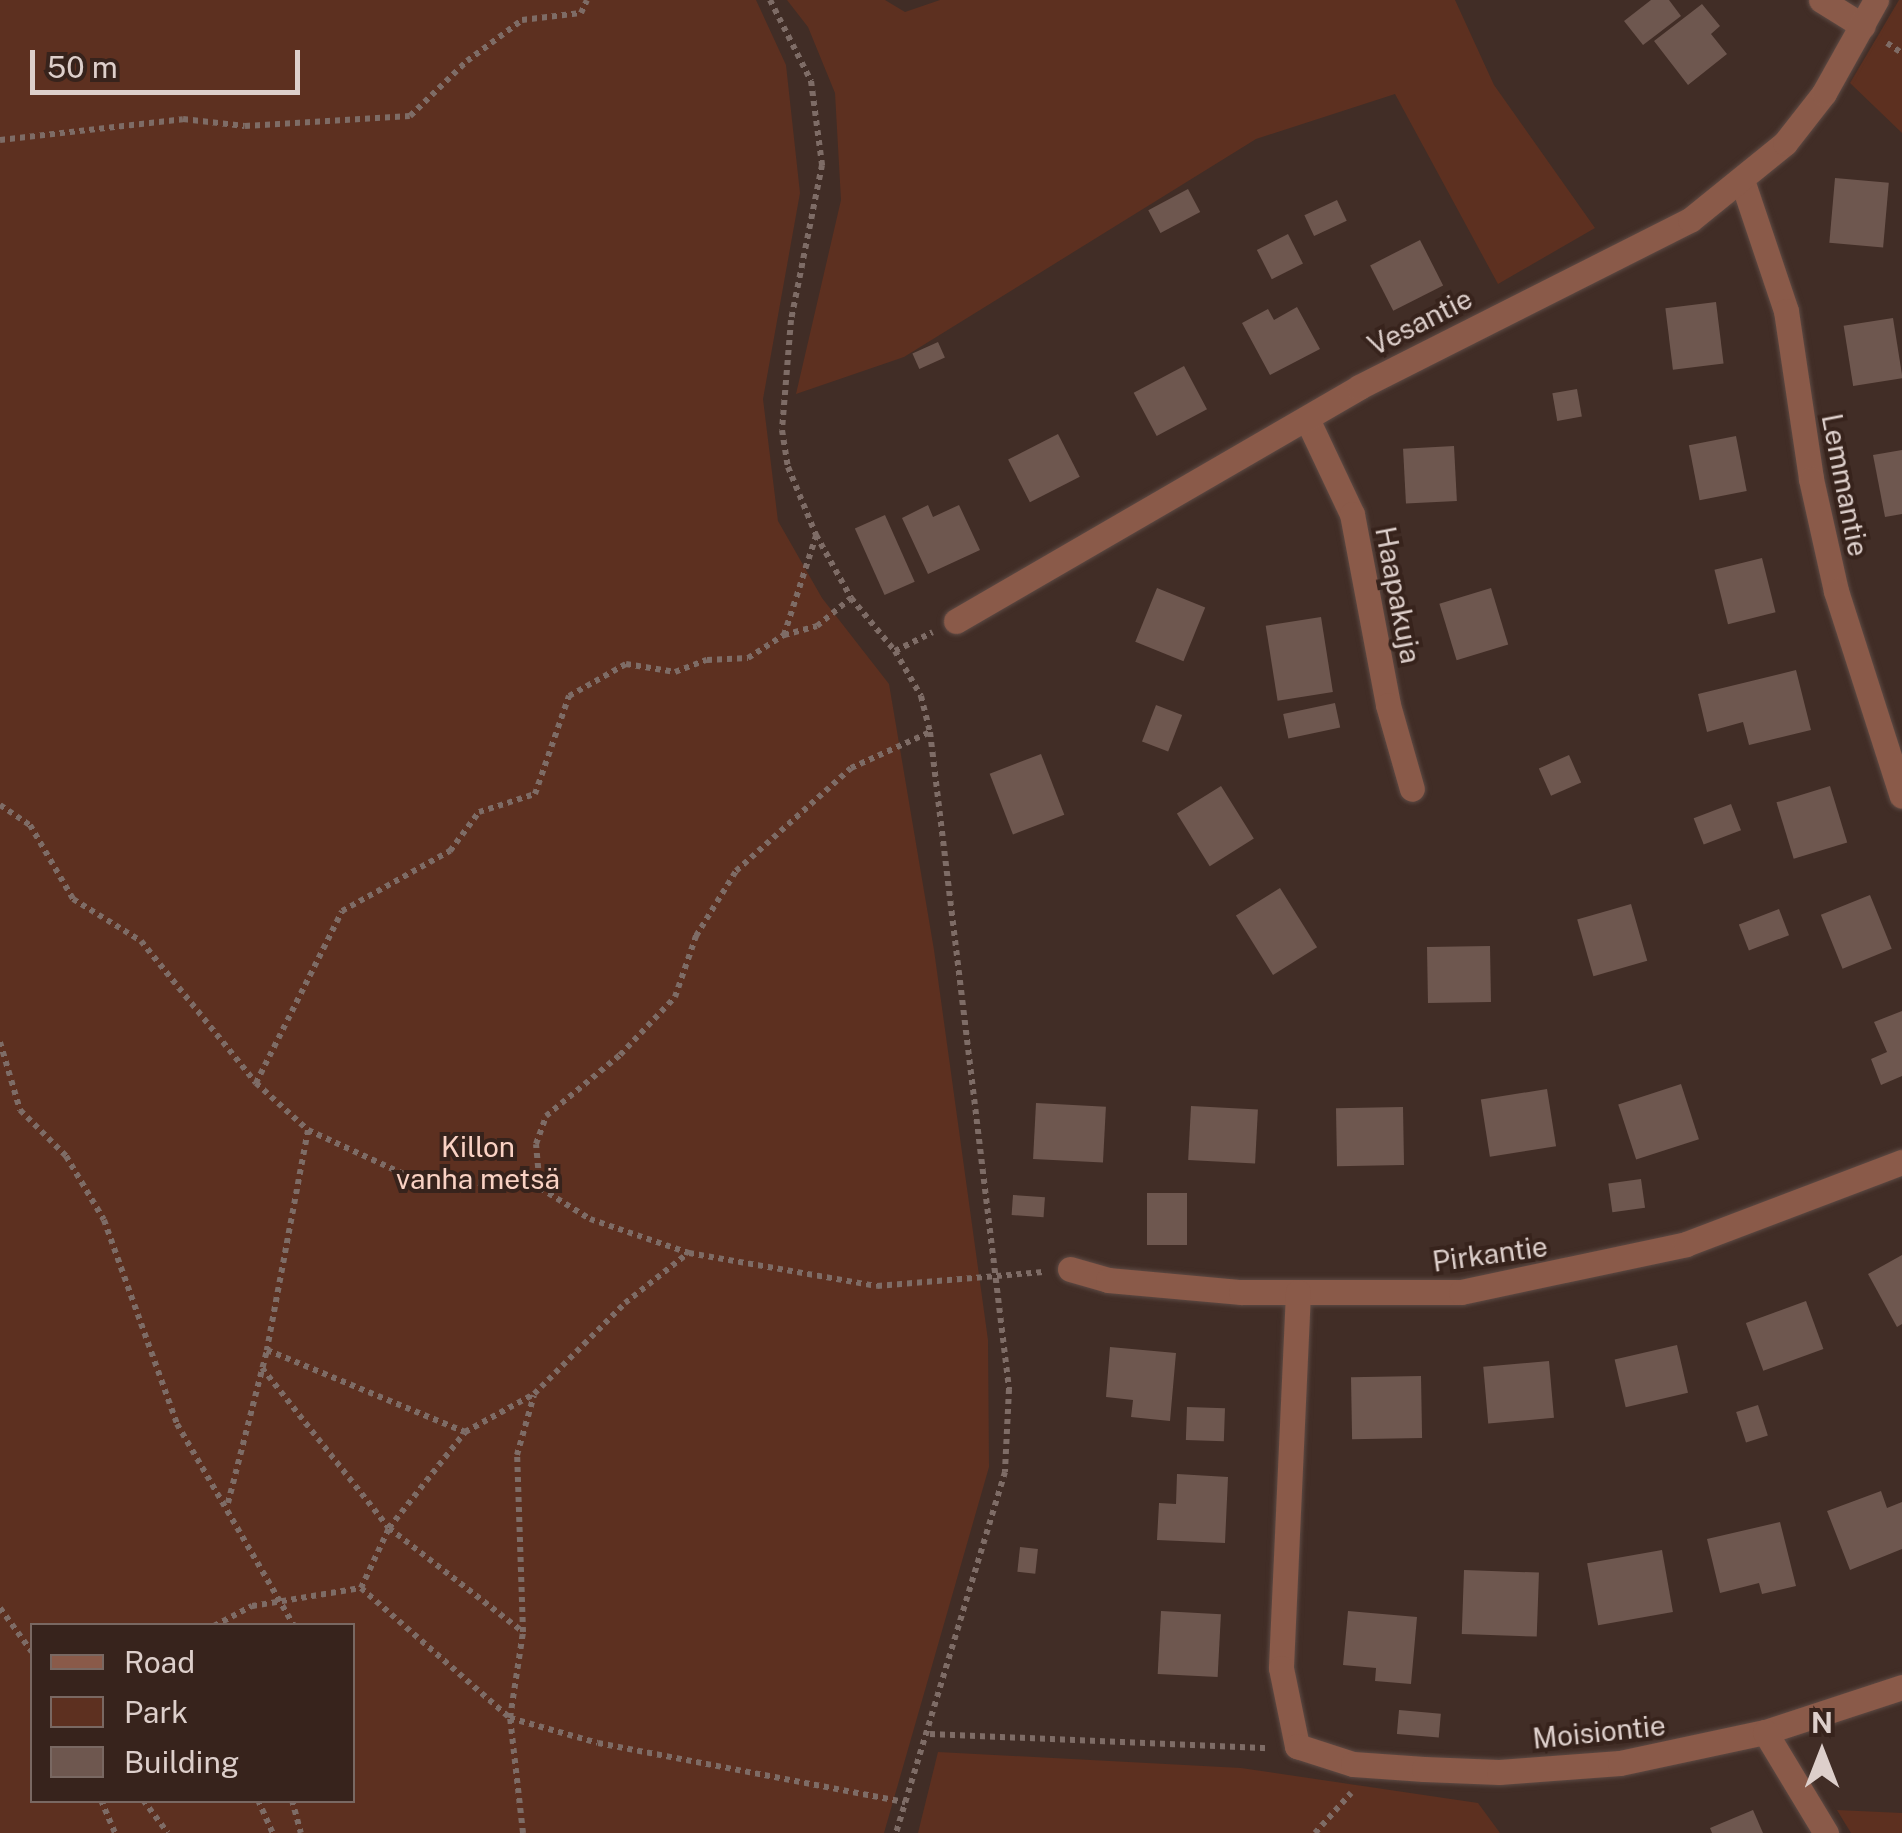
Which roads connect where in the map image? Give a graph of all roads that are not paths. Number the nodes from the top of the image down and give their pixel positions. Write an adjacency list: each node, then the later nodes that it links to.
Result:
1 (1821, 0): 3 (street)
2 (1876, 0): 3 (street, Vesantie)
3 (1863, 26): 4 (street, Vesantie)
4 (1743, 183): 5 (street, Vesantie); 8 (street, Lemmantie)
5 (1307, 419): 6 (street, Vesantie); 7 (street, Haapakuja)
6 (956, 620)
7 (1412, 789)
8 (1902, 796)
9 (1902, 1162): 11 (street, Pirkantie)
10 (1070, 1269): 11 (street, Pirkantie)
11 (1298, 1292): 13 (street, Moisiontie)
12 (1902, 1688): 13 (street, Moisiontie)
13 (1765, 1732): 14 (street)
14 (1826, 1833)

